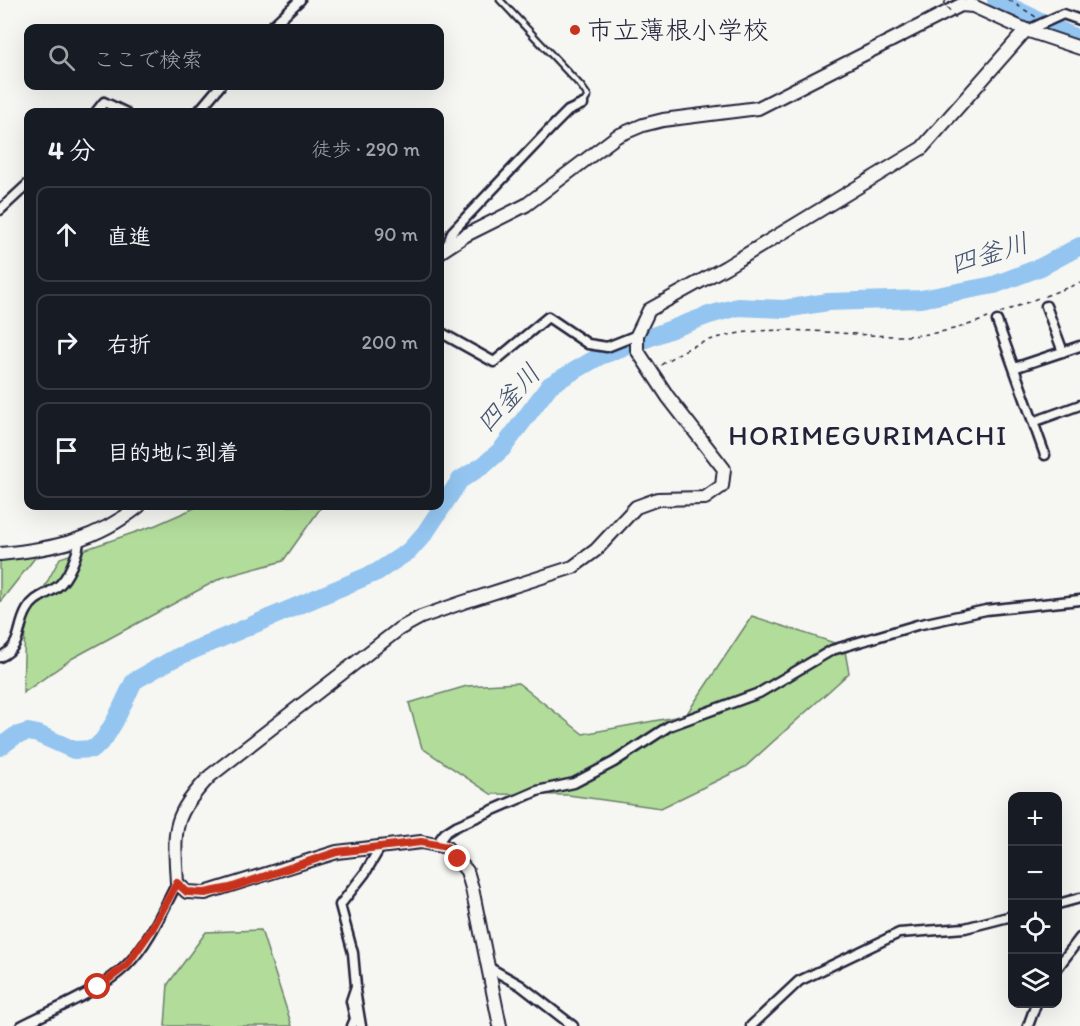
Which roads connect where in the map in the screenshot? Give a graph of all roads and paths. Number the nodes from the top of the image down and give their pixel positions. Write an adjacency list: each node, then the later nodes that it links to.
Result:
1 (300, 0): 9 (street)
2 (500, 0): 13 (lane)
3 (946, 0): 6 (path, bridge)
4 (1009, 0): 8 (path)
5 (959, 2): 10 (street); 20 (street)
6 (956, 18)
7 (1080, 20): 8 (street)
8 (1046, 22): 10 (street)
9 (274, 24)
10 (1029, 30): 11 (street); 25 (street)
11 (1079, 48)
12 (217, 90): 16 (street)
13 (584, 104): 19 (street)
14 (99, 108): 15 (street)
15 (117, 108)
16 (201, 108)
17 (24, 188): 18 (street)
18 (0, 210)
19 (444, 247)
20 (444, 248)
21 (1080, 283): 29 (path)
22 (1046, 306): 27 (street)
23 (998, 321): 28 (street)
24 (444, 334): 25 (street)
25 (637, 335): 29 (street)
26 (1080, 346): 27 (street)
27 (1063, 352): 28 (street)
28 (1014, 368): 31 (street)
29 (651, 372): 40 (street)
30 (1080, 405): 31 (street)
31 (1033, 422): 32 (street)
32 (1045, 455)
33 (134, 510): 34 (street)
34 (79, 541): 35 (street); 37 (street)
35 (0, 554)
36 (1080, 600): 38 (street)
37 (0, 657)
38 (436, 845): 39 (street); 46 (street)
39 (381, 846): 40 (street); 47 (street)
40 (177, 883): 49 (street)
41 (1080, 898): 42 (street)
42 (1062, 903)
43 (1008, 917): 54 (street)
44 (1080, 938): 45 (street)
45 (1062, 962)
46 (488, 967): 52 (street); 53 (street)
47 (355, 990): 50 (street); 51 (street)
48 (1035, 1008): 55 (street)
49 (21, 1026)
50 (352, 1026)
51 (361, 1026)
52 (500, 1026)
53 (573, 1026)
54 (751, 1026)
55 (1028, 1026)

